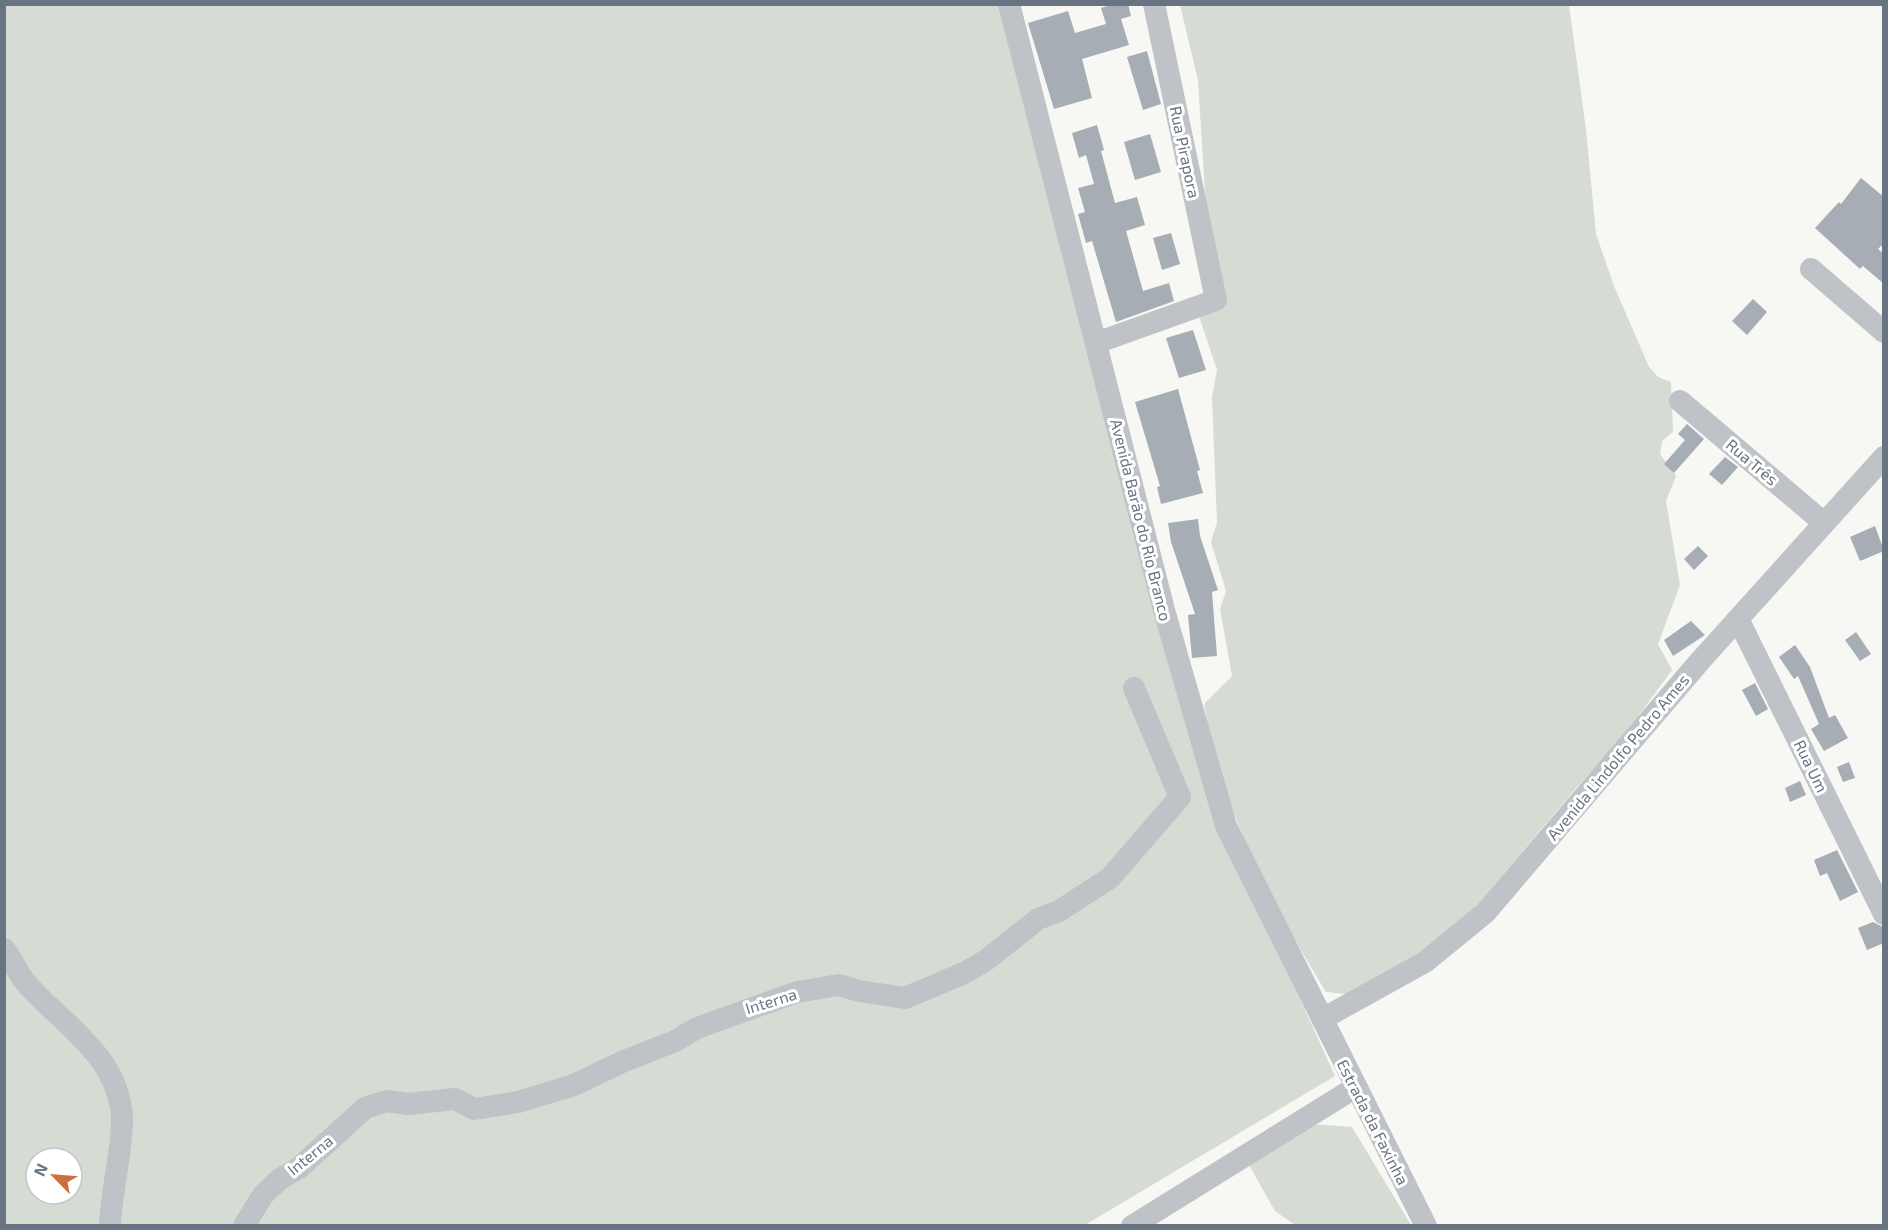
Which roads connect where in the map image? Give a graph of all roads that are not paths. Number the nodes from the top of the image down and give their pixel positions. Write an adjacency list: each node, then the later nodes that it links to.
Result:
1 (1154, 4): 5 (street, Rua Pirapora)
2 (1013, 5): 5 (street, Avenida Barão do Rio Branco)
3 (1811, 269): 4 (street)
4 (1884, 332)
5 (1096, 344): 13 (street, Avenida Barão do Rio Branco)
6 (1680, 401): 8 (street, Rua Três)
7 (1884, 457): 8 (street, Avenida Lindolfo Pedro Ames)
8 (1824, 523): 9 (street, Avenida Lindolfo Pedro Ames)
9 (1738, 619): 11 (street, Rua Um); 13 (street, Avenida Lindolfo Pedro Ames)
10 (1134, 688): 16 (street, Interna)
11 (1884, 914)
12 (4, 949): 15 (street)
13 (1322, 1019): 14 (street, Estrada da Faxinha)
14 (1356, 1088): 17 (street); 18 (street, Estrada da Faxinha)
15 (110, 1226)
16 (244, 1226)
17 (1132, 1226)
18 (1426, 1226)

